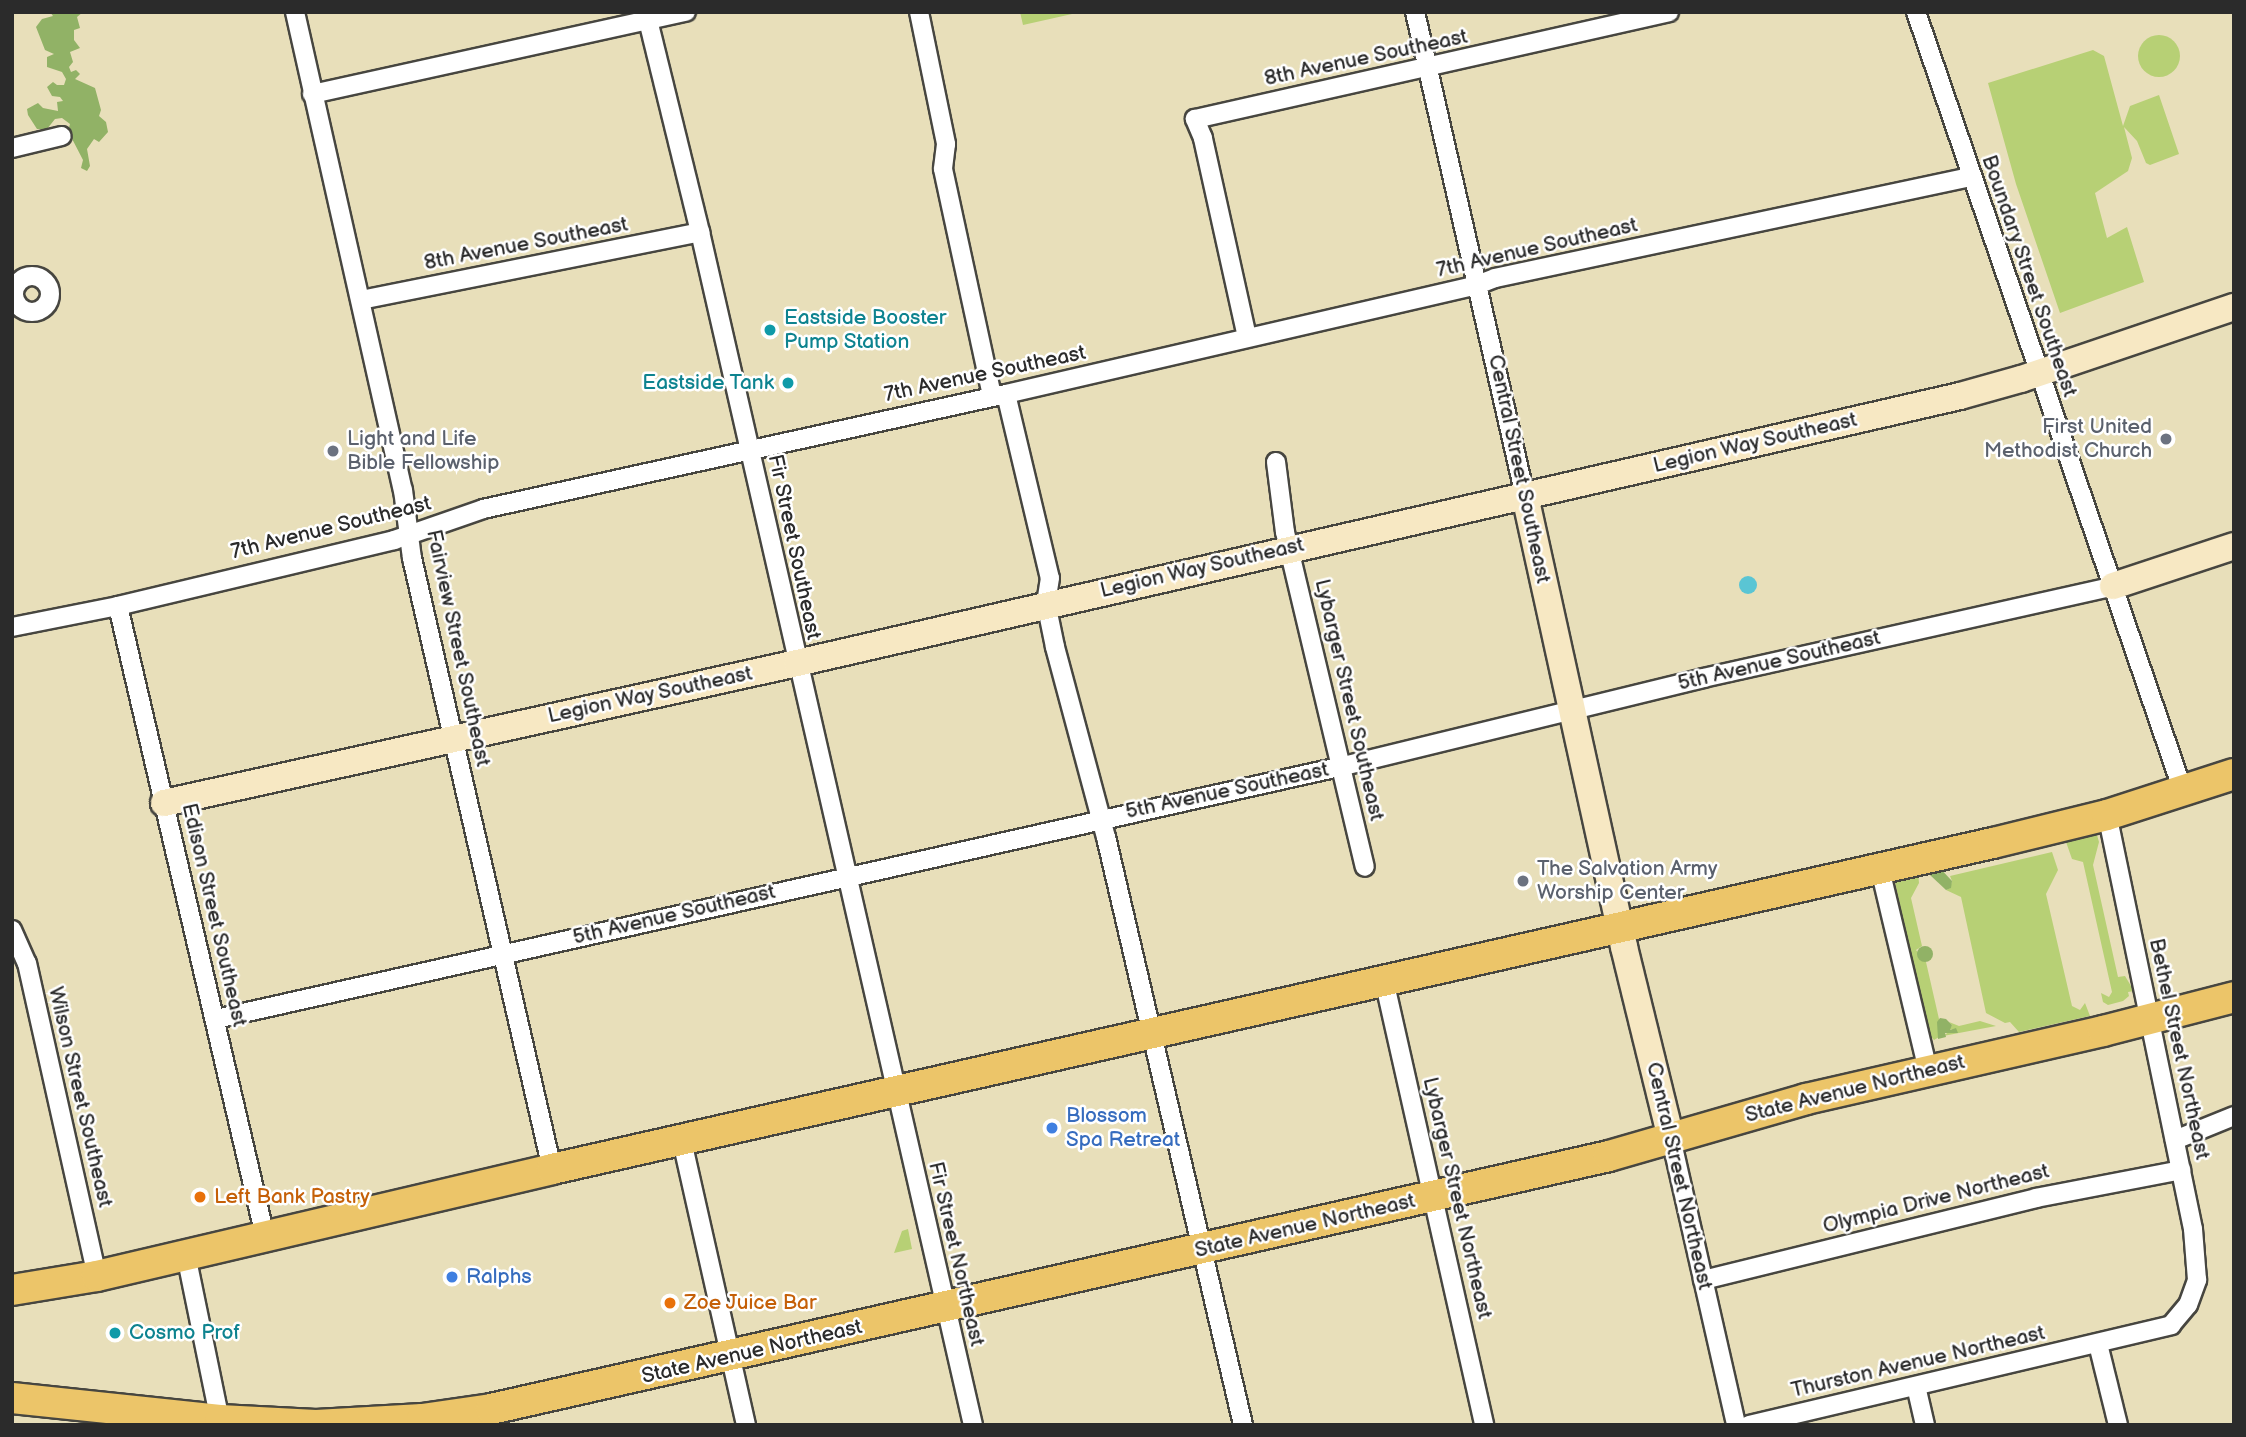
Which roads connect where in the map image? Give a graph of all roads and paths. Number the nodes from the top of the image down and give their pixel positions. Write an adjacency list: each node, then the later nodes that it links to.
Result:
1 (295, 12): 9 (street, Fairview Street Southeast)
2 (686, 12): 7 (street)
3 (919, 12): 19 (street)
4 (1415, 12): 8 (street, Central Street Southeast)
5 (1669, 12): 8 (street, 8th Avenue Southeast)
6 (1916, 12): 12 (street, Boundary Street Southeast)
7 (647, 17): 9 (street); 13 (street, Fir Street Southeast)
8 (1427, 68): 14 (street, Central Street Southeast); 17 (street, 8th Avenue Southeast)
9 (312, 94): 15 (street, Fairview Street Southeast)
10 (62, 136): 11 (street)
11 (12, 148)
12 (1971, 177): 14 (street, 7th Avenue Southeast); 18 (street, Boundary Street Southeast)
13 (700, 232): 15 (street, 8th Avenue Southeast); 20 (street, Fir Street Southeast)
14 (1477, 285): 17 (street, 7th Avenue Southeast); 22 (street, Central Street Southeast)
15 (361, 300): 23 (street, Fairview Street Southeast)
16 (2234, 307): 18 (street, Legion Way Southeast)
17 (1247, 337): 19 (street, 7th Avenue Southeast)
18 (2038, 374): 22 (street, Legion Way Southeast); 26 (street, Boundary Street Southeast)
19 (999, 394): 20 (street, 7th Avenue Southeast); 27 (street)
20 (749, 449): 23 (street, 7th Avenue Southeast); 30 (street, Fir Street Southeast)
21 (1276, 462): 25 (street, Lybarger Street Southeast)
22 (1525, 496): 25 (street, Legion Way Southeast); 31 (street, Central Street Southeast)
23 (410, 535): 28 (street, 7th Avenue Southeast); 32 (street, Fairview Street Southeast)
24 (2234, 546): 26 (street, 5th Avenue Southeast)
25 (1289, 549): 27 (street, Legion Way Southeast); 33 (street, Lybarger Street Southeast)
26 (2112, 586): 31 (street, 5th Avenue Southeast); 35 (street, Boundary Street Southeast)
27 (1046, 603): 30 (street, Legion Way Southeast); 38 (street)
28 (118, 606): 29 (street, 7th Avenue Southeast); 36 (street, Edison Street Southeast)
29 (12, 627)
30 (797, 663): 32 (street, Legion Way Southeast); 41 (street, Fir Street Southeast)
31 (1572, 711): 33 (street, 5th Avenue Southeast); 42 (street, Central Street Southeast)
32 (453, 739): 36 (street, Legion Way Southeast); 44 (street, Fairview Street Southeast)
33 (1339, 767): 38 (street, 5th Avenue Southeast); 39 (street, Lybarger Street Southeast)
34 (2234, 774): 35 (main road)
35 (2183, 791): 37 (main road)
36 (164, 803): 47 (street, Edison Street Southeast)
37 (2107, 814): 40 (main road); 48 (street, Bethel Street Northeast)
38 (1101, 818): 41 (street, 5th Avenue Southeast); 49 (street)
39 (1365, 867)
40 (1880, 869): 42 (main road); 50 (street)
41 (846, 877): 44 (street, 5th Avenue Southeast); 51 (street, Fir Street Southeast)
42 (1620, 927): 45 (main road); 53 (street, Central Street Northeast)
43 (12, 930): 62 (street, Wilson Street Southeast)
44 (504, 953): 47 (street, 5th Avenue Southeast); 56 (street, Fairview Street Southeast)
45 (1384, 980): 49 (main road); 58 (street, Lybarger Street Northeast)
46 (2234, 997): 48 (main road, State Avenue Northeast)
47 (216, 1019): 59 (street, Edison Street Southeast)
48 (2148, 1020): 50 (main road, State Avenue Northeast); 54 (street, Bethel Street Northeast)
49 (1150, 1034): 51 (main road); 60 (street)
50 (1928, 1070): 53 (main road, State Avenue Northeast)
51 (895, 1093): 55 (main road); 66 (street, Fir Street Northeast)
52 (2234, 1116): 54 (street)
53 (1671, 1138): 58 (main road, State Avenue Northeast); 63 (street, Central Street Northeast)
54 (2175, 1140): 57 (street, Bethel Street Northeast)
55 (682, 1141): 56 (main road); 68 (street)
56 (552, 1169): 59 (main road)
57 (2181, 1170): 63 (street, Olympia Drive Northeast); 65 (street, Bethel Street Northeast)
58 (1433, 1197): 60 (main road, State Avenue Northeast); 78 (street, Lybarger Street Northeast)
59 (265, 1236): 61 (main road)
60 (1201, 1250): 66 (main road, State Avenue Northeast); 77 (street)
61 (186, 1255): 62 (main road); 72 (street)
62 (97, 1276): 64 (main road)
63 (1703, 1280): 79 (street, Central Street Northeast)
64 (12, 1290)
65 (2193, 1293): 67 (street, Thurston Avenue Northeast)
66 (946, 1308): 68 (main road, State Avenue Northeast); 76 (street, Fir Street Northeast)
67 (2098, 1344): 69 (street, Thurston Avenue Northeast); 82 (street)
68 (730, 1357): 73 (main road, State Avenue Northeast); 75 (street)
69 (1916, 1386): 80 (street, Thurston Avenue Northeast); 81 (street)
70 (12, 1398): 71 (main road)
71 (120, 1410): 72 (main road, State Avenue Northeast); 74 (main road)
72 (219, 1423): 73 (main road, State Avenue Northeast)
73 (375, 1423)
74 (176, 1425)
75 (746, 1425)
76 (973, 1425)
77 (1243, 1425)
78 (1485, 1425)
79 (1736, 1425)
80 (1749, 1425)
81 (1925, 1425)
82 (2118, 1425)

